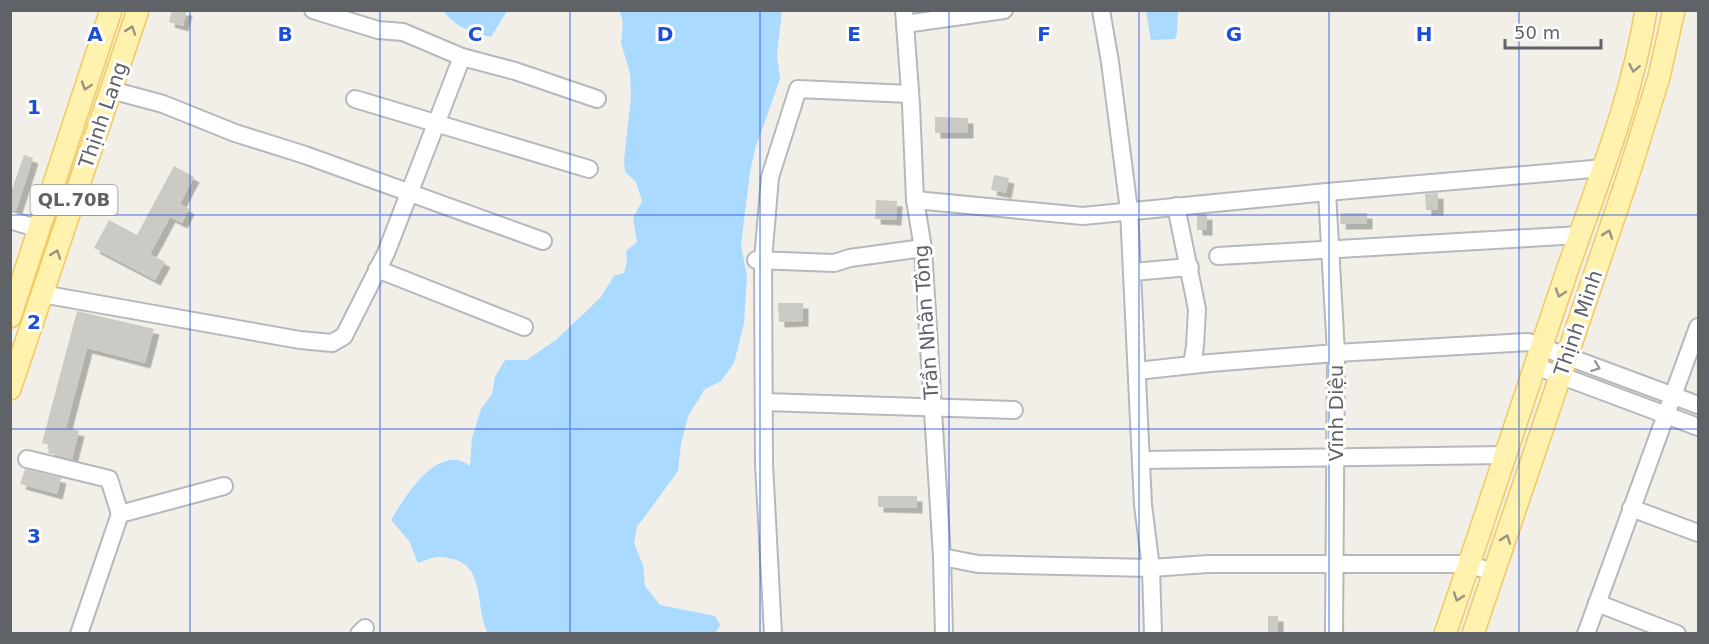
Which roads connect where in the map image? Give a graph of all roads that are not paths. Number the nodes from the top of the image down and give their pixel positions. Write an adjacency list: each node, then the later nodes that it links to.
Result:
1 (111, 10): 24 (main road, Thịnh Lang / QL.70B, one-way to 24)
2 (138, 10): 10 (main road, Thịnh Lang / QL.70B, one-way to 2)
3 (313, 10): 9 (street)
4 (1004, 10): 8 (street)
5 (1101, 10): 22 (street)
6 (1646, 10): 15 (main road, Thịnh Minh, one-way to 15)
7 (1674, 10): 17 (main road, Thịnh Minh)
8 (905, 17): 11 (street, Trần Nhân Tông)
9 (462, 57): 13 (street); 14 (street)
10 (111, 90): 18 (street); 34 (main road, Thịnh Lang / QL.70B, one-way to 10)
11 (910, 94): 20 (street, Trần Nhân Tông); 30 (street)
12 (355, 99): 14 (street)
13 (597, 99)
14 (437, 123): 16 (street); 18 (street)
15 (1604, 168): 17 (main road); 19 (street); 25 (main road, Thịnh Minh)
16 (589, 169)
17 (1628, 176): 41 (main road, Thịnh Minh, one-way to 17)
18 (410, 192): 26 (street); 32 (street)
19 (1327, 192): 21 (street); 28 (street, Vĩnh Diệu)
20 (915, 200): 22 (street); 27 (street, Trần Nhân Tông)
21 (1176, 206): 22 (street); 31 (street)
22 (1130, 210): 33 (street)
23 (10, 220): 24 (street)
24 (39, 229): 35 (main road, Thịnh Lang / QL.70B)
25 (1580, 235): 28 (street); 39 (main road, Thịnh Minh, one-way to 39)
26 (543, 241)
27 (923, 248): 30 (street); 47 (street, Trần Nhân Tông)
28 (1331, 250): 29 (street); 38 (street, Vĩnh Diệu)
29 (1218, 256)
30 (759, 260): 45 (street)
31 (1190, 267): 33 (street); 40 (street)
32 (378, 269): 34 (street); 36 (street)
33 (1132, 272): 42 (street)
34 (42, 294): 43 (main road, Thịnh Lang / QL.70B)
35 (10, 317)
36 (524, 327)
37 (1698, 327): 44 (street)
38 (1336, 354): 39 (street); 40 (street); 52 (street, Vĩnh Diệu)
39 (1538, 356): 41 (street); 51 (main road, Thịnh Minh)
40 (1192, 365): 42 (street)
41 (1564, 366): 44 (street, one-way to 44); 49 (street); 63 (main road, Thịnh Minh, one-way to 41)
42 (1137, 371): 54 (street)
43 (11, 384)
44 (1674, 396): 46 (street); 49 (street)
45 (764, 402): 47 (street); 66 (street)
46 (1698, 405)
47 (932, 408): 48 (street); 59 (street, Trần Nhân Tông)
48 (1014, 410)
49 (1665, 414): 50 (street); 56 (street)
50 (1698, 427)
51 (1505, 455): 52 (street); 61 (main road, Thịnh Minh)
52 (1336, 458): 54 (street); 60 (street, Vĩnh Diệu)
53 (27, 459): 57 (street)
54 (1141, 460): 62 (street)
55 (224, 486): 57 (street)
56 (1631, 508): 58 (street); 64 (street)
57 (120, 514): 65 (street)
58 (1698, 533)
59 (942, 557): 62 (street); 67 (street, Trần Nhân Tông)
60 (1334, 564): 61 (street); 62 (street); 69 (street, Vĩnh Diệu)
61 (1469, 564): 63 (street); 70 (main road, Thịnh Minh, one-way to 70)
62 (1151, 568): 68 (street)
63 (1494, 573): 71 (main road, Thịnh Minh)
64 (1597, 603): 72 (street); 73 (street)
65 (79, 633)
66 (773, 633)
67 (944, 633)
68 (1153, 633)
69 (1334, 633)
70 (1445, 633)
71 (1473, 633)
72 (1586, 633)
73 (1677, 633)

